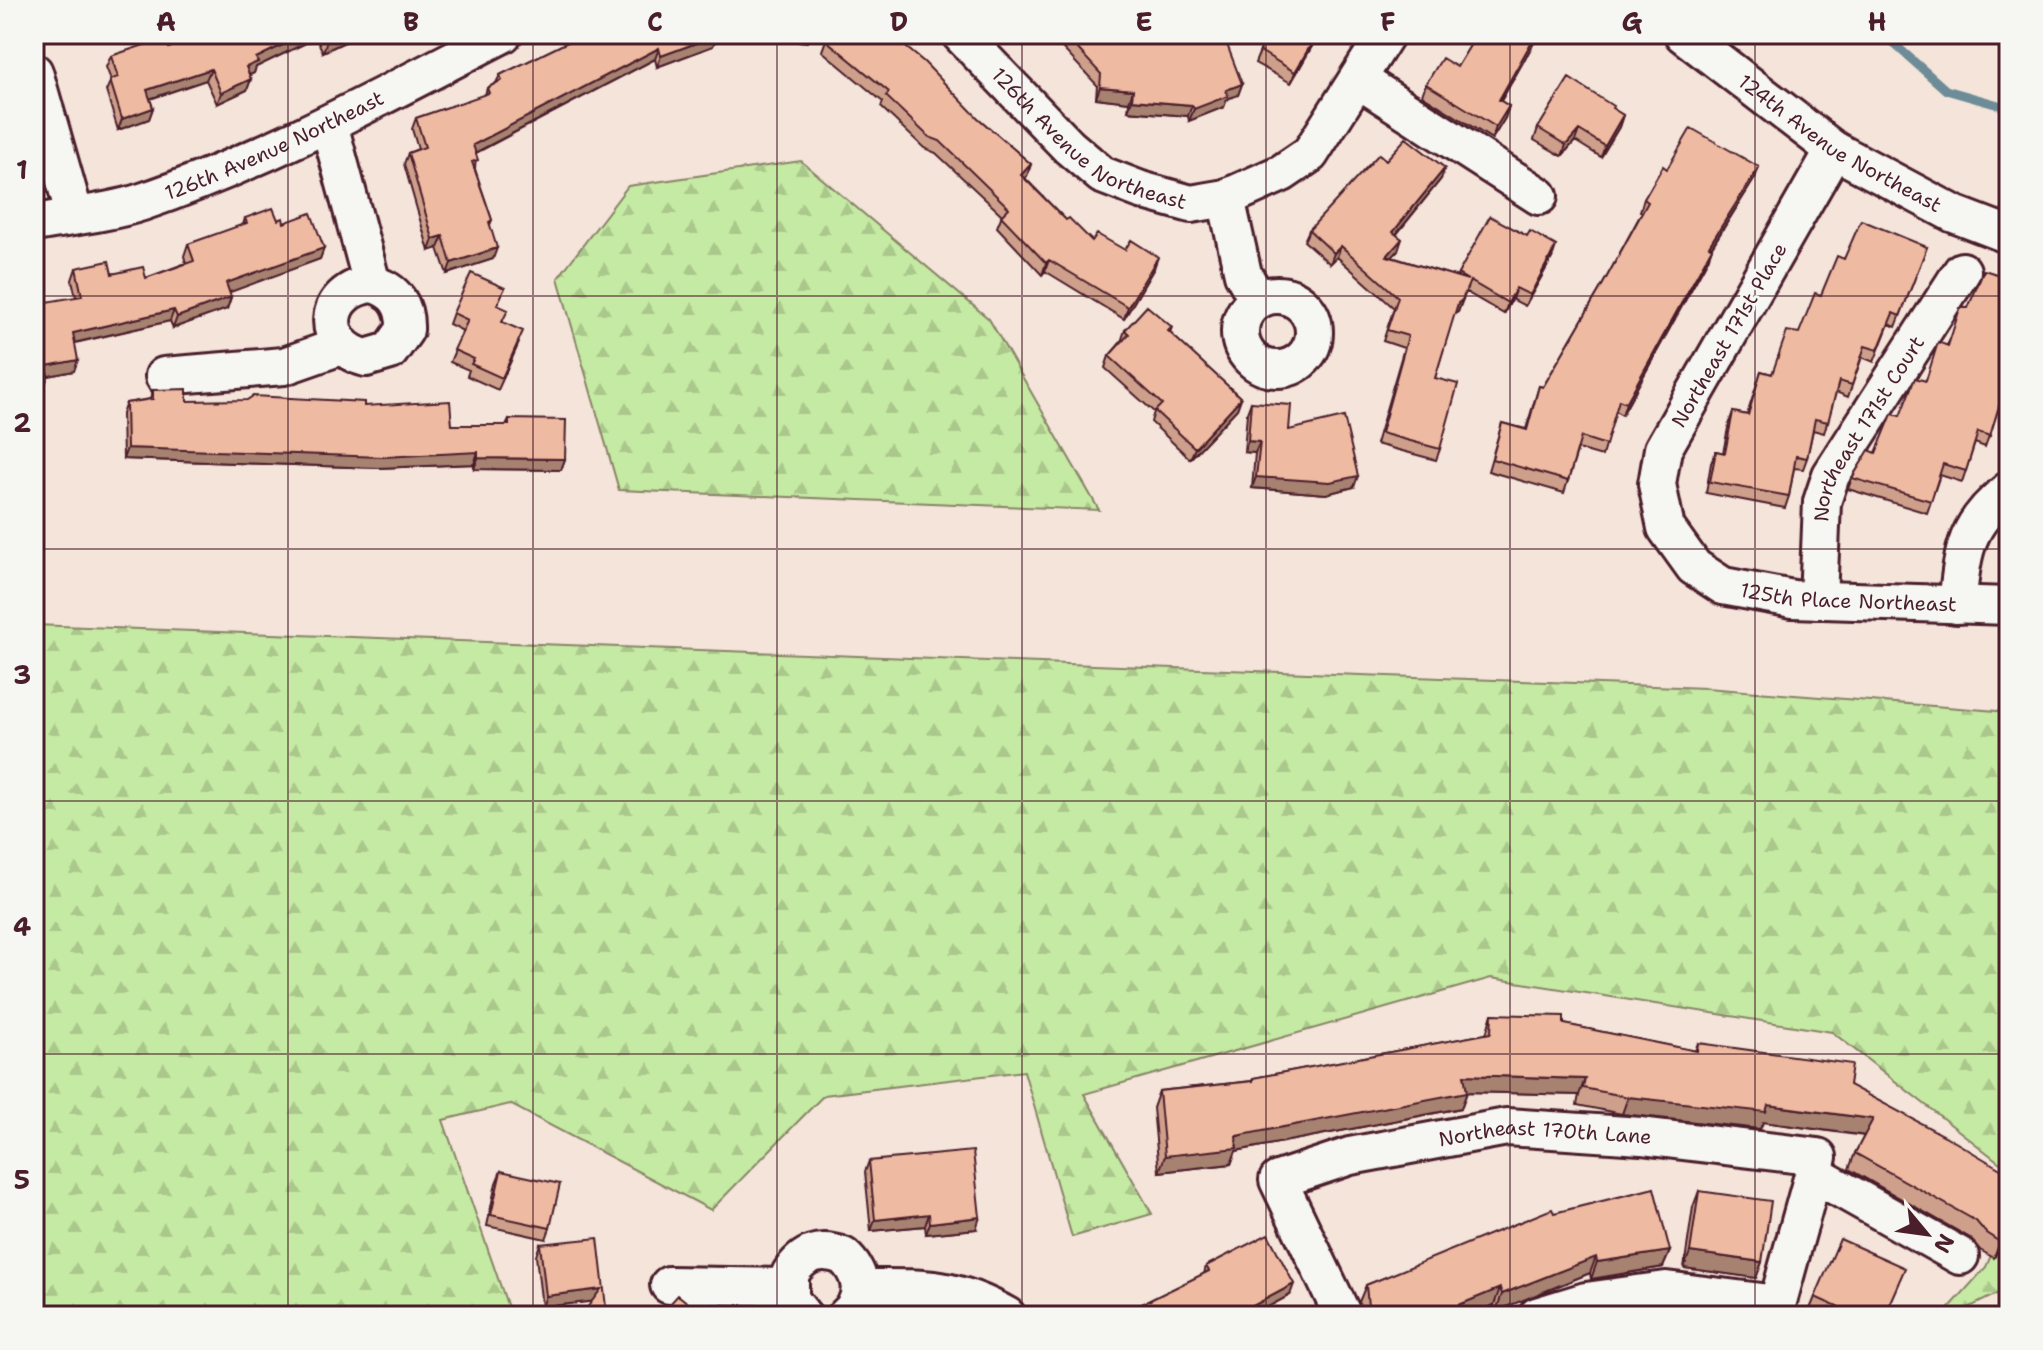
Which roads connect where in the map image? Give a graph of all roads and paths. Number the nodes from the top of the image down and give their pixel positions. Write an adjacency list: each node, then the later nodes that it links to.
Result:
1 (503, 34): 7 (street, 126th Avenue Northeast)
2 (960, 34): 10 (street, 126th Avenue Northeast)
3 (1386, 34): 6 (street)
4 (1683, 34): 8 (street, 124th Avenue Northeast)
5 (34, 72): 11 (street)
6 (1359, 80): 9 (street); 10 (street)
7 (329, 124): 11 (street, 126th Avenue Northeast); 15 (street)
8 (1834, 150): 13 (street, 124th Avenue Northeast); 20 (street, Northeast 171st Place)
9 (1539, 196)
10 (1226, 198): 16 (street, 126th Avenue Northeast)
11 (75, 216): 12 (street, 126th Avenue Northeast)
12 (34, 223)
13 (2009, 235)
14 (1962, 271): 21 (street, Northeast 171st Court)
15 (372, 284): 17 (street); 17 (street)
16 (1258, 300)
17 (341, 346): 18 (street)
18 (164, 376)
19 (2009, 490): 22 (street)
20 (1666, 528): 21 (street, 125th Place Northeast)
21 (1818, 600): 22 (street, 125th Place Northeast)
22 (1957, 605): 23 (street, 125th Place Northeast)
23 (2009, 606)
24 (1817, 1166): 25 (street); 29 (street); 31 (street, Northeast 170th Lane)
25 (1960, 1256)
26 (669, 1285): 27 (street)
27 (795, 1302): 28 (street)
28 (853, 1302): 30 (street)
29 (1775, 1310): 32 (street)
30 (1007, 1316)
31 (1343, 1316)
32 (1537, 1316)

